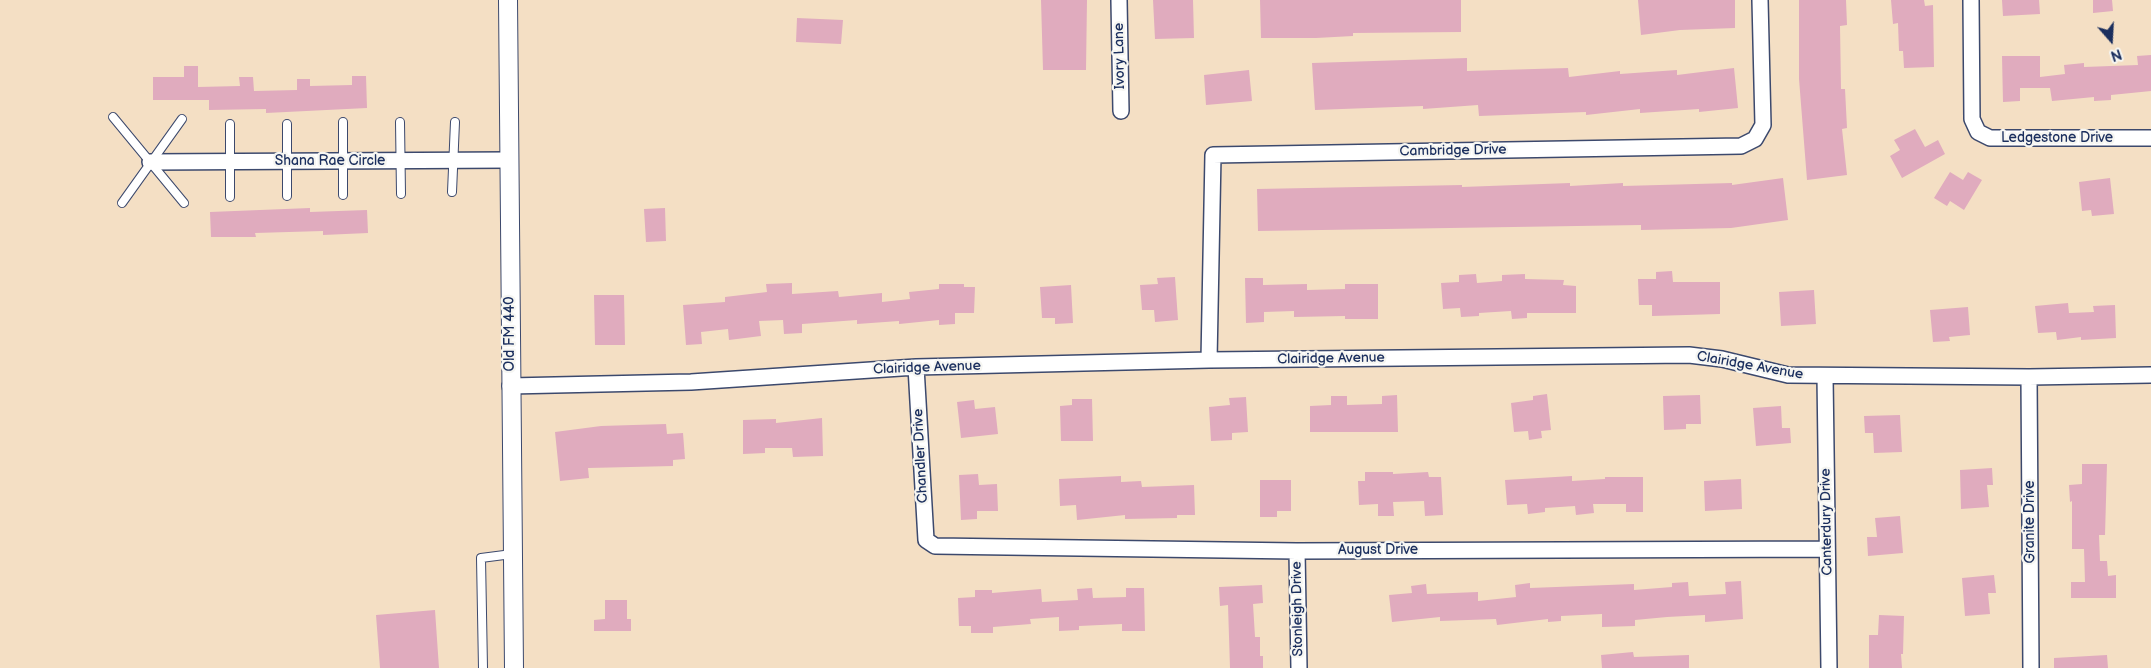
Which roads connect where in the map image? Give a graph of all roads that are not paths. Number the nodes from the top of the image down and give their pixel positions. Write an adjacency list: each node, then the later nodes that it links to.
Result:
1 (508, 0): 14 (street, Old FM 440)
2 (1118, 0): 5 (street, Ivory Lane)
3 (1760, 0): 28 (street, Cambridge Drive)
4 (1971, 0): 13 (street, Ledgestone Drive)
5 (1121, 111)
6 (113, 117): 19 (lane)
7 (182, 119): 19 (lane)
8 (343, 122): 16 (lane)
9 (400, 122): 17 (lane)
10 (455, 122): 18 (lane)
11 (230, 124): 20 (lane)
12 (287, 124): 15 (lane)
13 (2151, 138)
14 (509, 160): 18 (street, Shana Rae Circle); 33 (street, Old FM 440)
15 (287, 161): 16 (street, Shana Rae Circle); 20 (street, Shana Rae Circle); 24 (lane)
16 (343, 161): 17 (street, Shana Rae Circle); 23 (lane)
17 (401, 161): 18 (street, Shana Rae Circle); 22 (lane)
18 (454, 161): 21 (lane)
19 (150, 162): 20 (street, Shana Rae Circle); 26 (lane); 27 (lane)
20 (230, 162): 25 (lane)
21 (452, 192)
22 (401, 194)
23 (343, 195)
24 (287, 196)
25 (230, 197)
26 (122, 203)
27 (184, 203)
28 (1209, 360): 29 (street, Clairidge Avenue); 31 (street, Clairidge Avenue)
29 (916, 367): 33 (street, Clairidge Avenue); 34 (street, Chandler Drive)
30 (2151, 375): 32 (street, Clairidge Avenue)
31 (1825, 376): 32 (street, Clairidge Avenue); 35 (street, Canterdury Drive)
32 (2029, 377): 42 (street, Granite Drive)
33 (510, 386): 37 (street, Old FM 440)
34 (929, 544): 36 (street, August Drive)
35 (1827, 549): 36 (street, August Drive); 41 (street, Canterdury Drive)
36 (1297, 551): 40 (street, Stonleigh Drive)
37 (512, 554): 38 (lane); 39 (street, Old FM 440)
38 (483, 668)
39 (514, 668)
40 (1299, 668)
41 (1829, 668)
42 (2031, 668)

